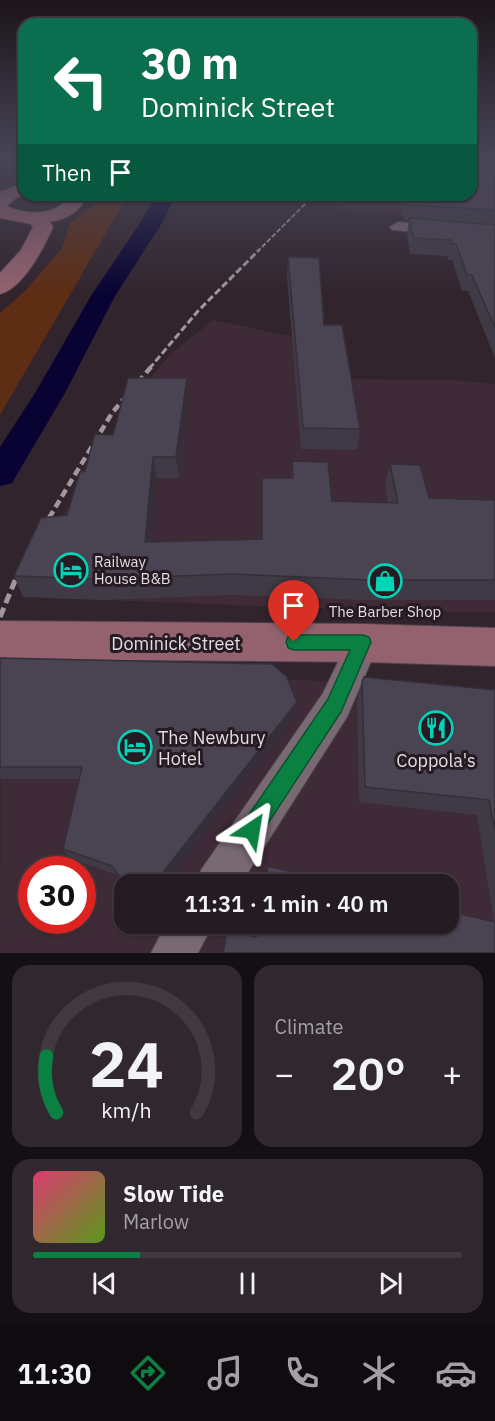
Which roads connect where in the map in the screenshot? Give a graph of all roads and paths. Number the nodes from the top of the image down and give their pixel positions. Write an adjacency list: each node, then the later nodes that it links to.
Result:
1 (9, 203): 3 (street)
2 (75, 203): 3 (street)
3 (37, 218): 6 (street)
4 (398, 226): 5 (street)
5 (495, 233)
6 (0, 287)
7 (14, 641): 8 (street, Dominick Street)
8 (363, 642): 9 (street, Dominick Street); 10 (street)
9 (495, 647)
10 (223, 874)
11 (185, 934): 12 (street)
12 (173, 953)

